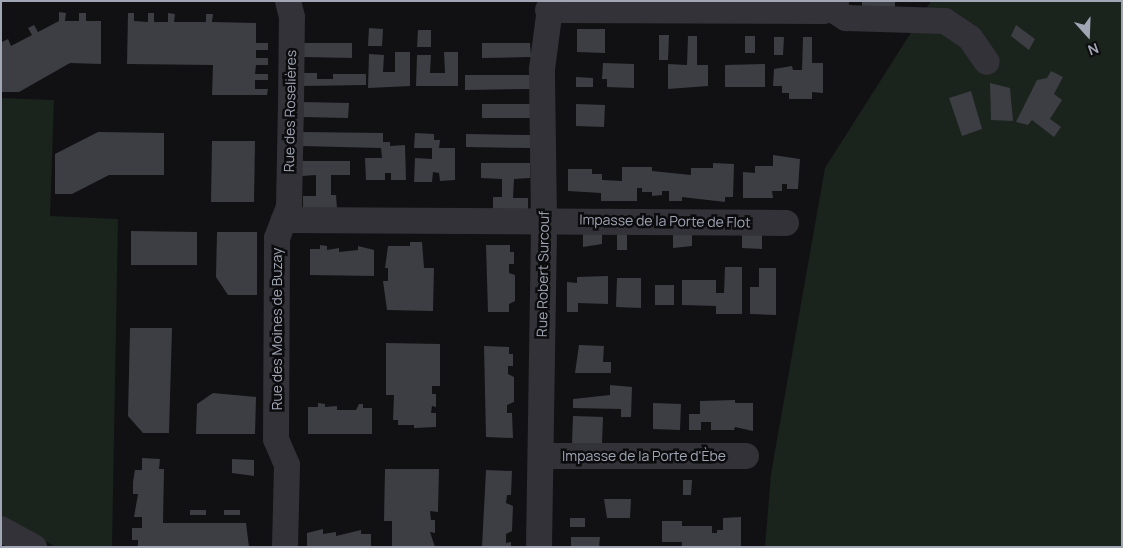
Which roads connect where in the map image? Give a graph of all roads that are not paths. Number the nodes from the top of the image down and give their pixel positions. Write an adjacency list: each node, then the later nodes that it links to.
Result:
1 (288, 1): 5 (street, Rue des Roselières)
2 (834, 5): 3 (street); 4 (street)
3 (550, 6): 6 (street, Rue Robert Surcouf)
4 (987, 62)
5 (284, 220): 6 (street); 12 (street, Rue des Moines de Buzay)
6 (544, 220): 7 (street, Impasse de la Porte de Flot); 8 (street, Rue Robert Surcouf)
7 (786, 223)
8 (541, 456): 9 (street, Impasse de la Porte d'Èbe); 13 (street, Rue Robert Surcouf)
9 (746, 456)
10 (1, 529): 11 (street)
11 (34, 547)
12 (285, 547)
13 (539, 547)

